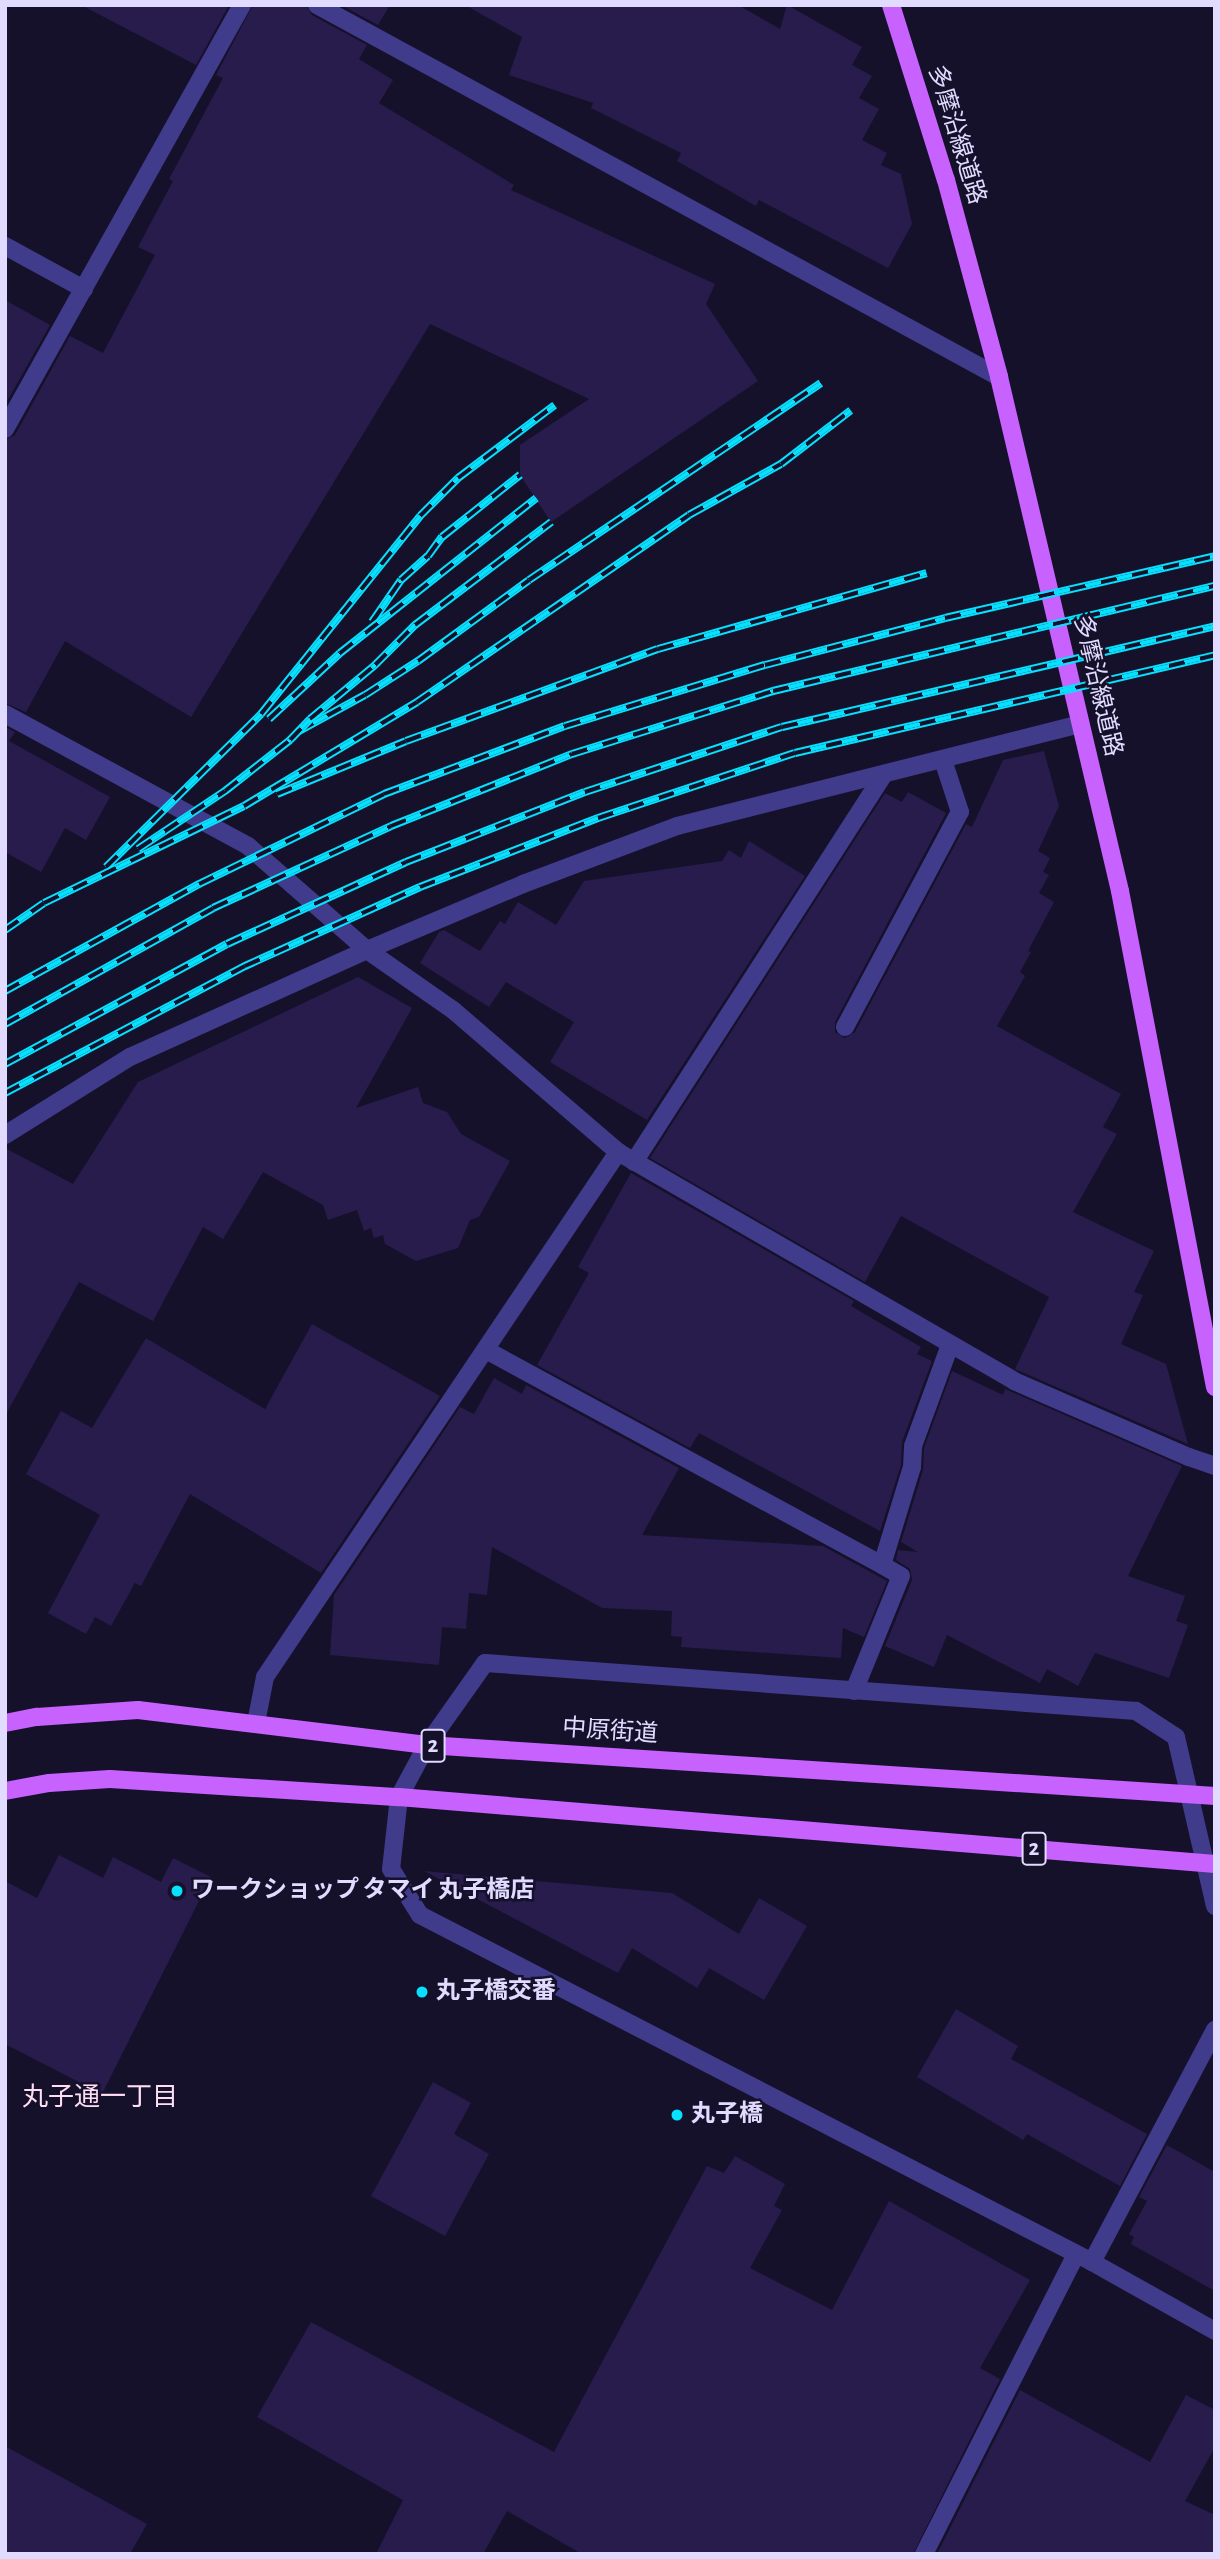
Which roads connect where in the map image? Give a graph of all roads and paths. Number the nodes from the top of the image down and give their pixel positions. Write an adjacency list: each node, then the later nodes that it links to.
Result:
1 (242, 5): 5 (street)
2 (317, 5): 6 (street)
3 (891, 5): 6 (main road, 多摩沿線道路)
4 (5, 246): 5 (street)
5 (84, 289): 7 (street)
6 (999, 377): 9 (main road, 多摩沿線道路)
7 (5, 429)
8 (5, 714): 12 (street)
9 (1080, 724): 10 (street); 19 (main road, 多摩沿線道路)
10 (943, 760): 11 (street); 13 (street)
11 (883, 775): 12 (street); 16 (street)
12 (367, 950): 14 (street); 15 (street)
13 (845, 1027)
14 (5, 1135)
15 (618, 1152): 16 (street); 18 (street)
16 (634, 1162): 17 (street)
17 (950, 1345): 20 (street); 21 (street)
18 (486, 1350): 21 (street); 23 (street)
19 (1215, 1387)
20 (1215, 1466)
21 (882, 1565): 22 (street)
22 (854, 1690): 25 (street); 30 (street)
23 (257, 1723): 24 (main road, 中原街道 / 2); 25 (main road, 中原街道 / 2)
24 (5, 1724)
25 (427, 1745): 27 (main road, 中原街道 / 2); 28 (street)
26 (5, 1791): 28 (main road, 2)
27 (1215, 1796)
28 (399, 1797): 29 (main road, 2); 32 (street)
29 (1215, 1864)
30 (1215, 1906)
31 (1215, 2030): 32 (street)
32 (1084, 2258): 33 (street); 34 (street)
33 (1215, 2331)
34 (924, 2554)

